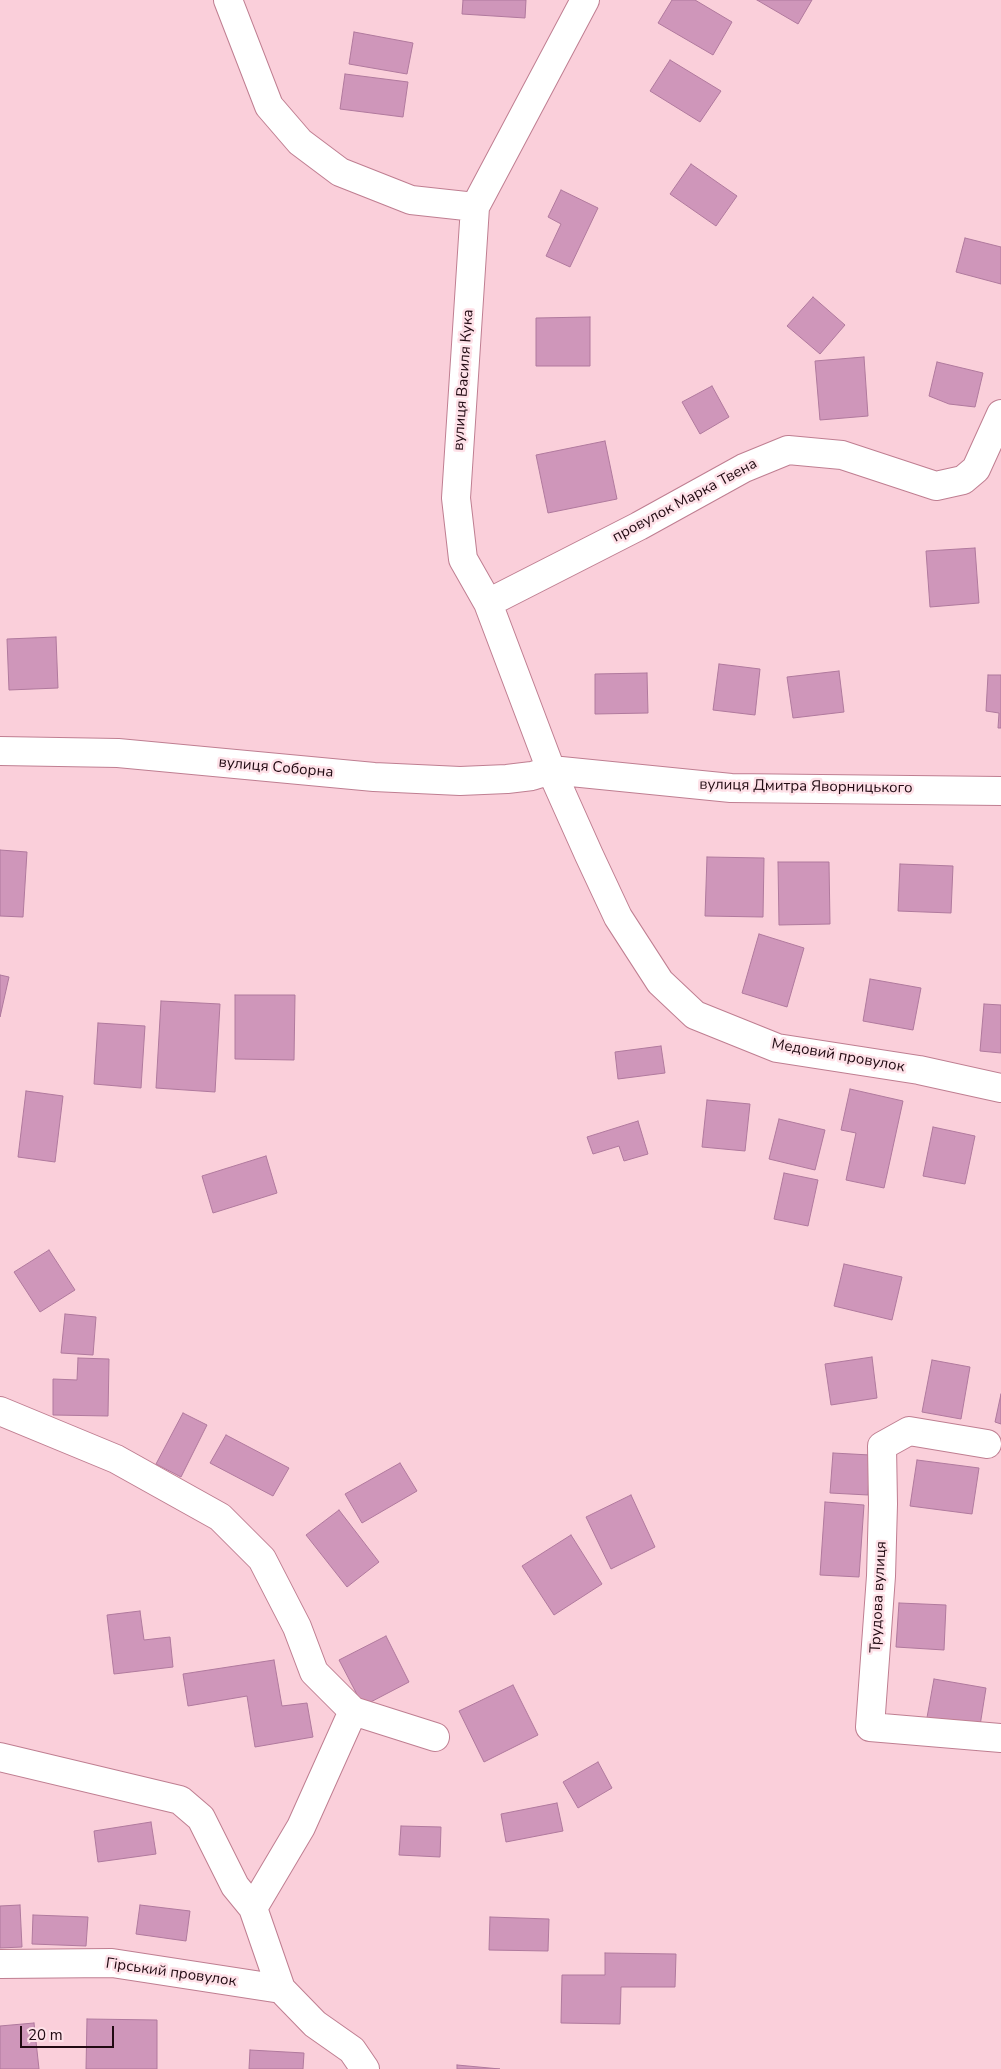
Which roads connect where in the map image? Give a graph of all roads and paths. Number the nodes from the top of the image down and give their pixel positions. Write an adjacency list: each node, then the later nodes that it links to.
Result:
1 (228, 0): 3 (street)
2 (585, 0): 3 (street, вулиця Василя Кука)
3 (476, 207): 5 (street, вулиця Василя Кука)
4 (1001, 414): 5 (street, провулок Марка Твена)
5 (488, 603): 7 (street, вулиця Василя Кука)
6 (0, 751): 7 (street, вулиця Соборна)
7 (551, 770): 8 (street, вулиця Дмитра Яворницького); 9 (street, Медовий провулок)
8 (1001, 791)
9 (1001, 1088)
10 (0, 1411): 12 (street)
11 (988, 1444): 14 (street, Трудова вулиця)
12 (354, 1711): 13 (street); 16 (street)
13 (435, 1736)
14 (1001, 1738)
15 (0, 1757): 16 (street)
16 (254, 1908): 18 (street)
17 (0, 1964): 18 (street, Гірський провулок)
18 (281, 1989): 19 (street)
19 (365, 2069)

